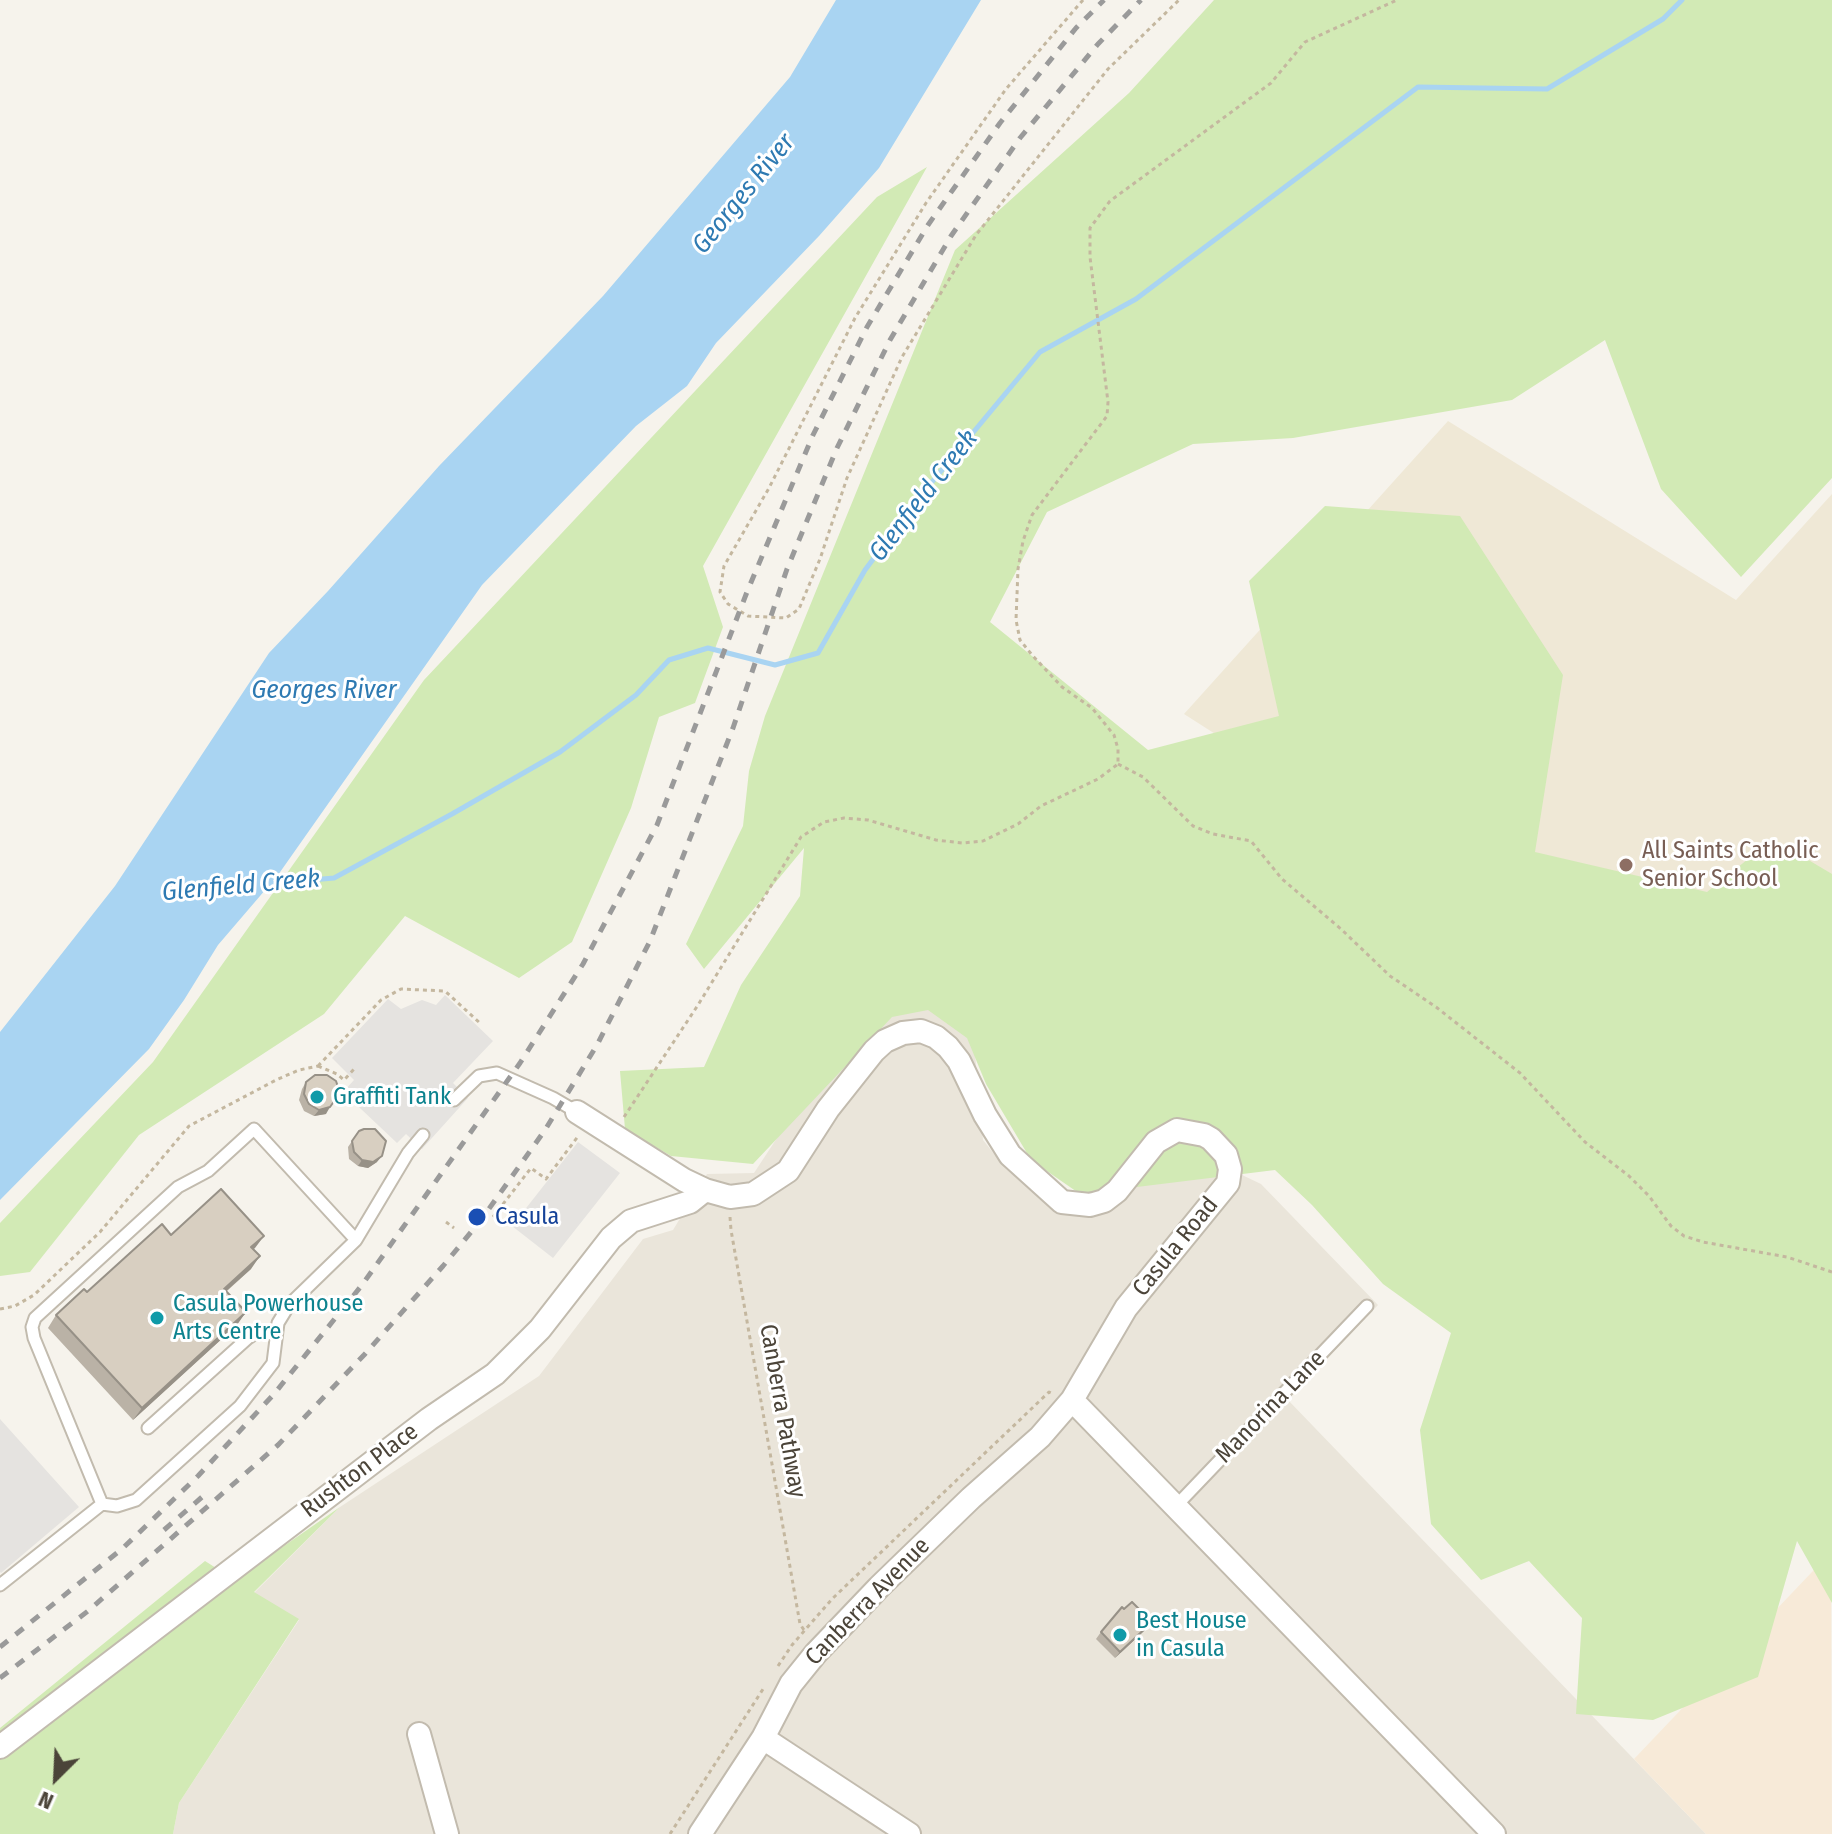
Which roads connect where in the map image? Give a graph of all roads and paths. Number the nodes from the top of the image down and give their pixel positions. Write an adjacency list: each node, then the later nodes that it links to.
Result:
1 (1083, 0): 2 (path)
2 (1179, 0)
3 (1397, 0): 4 (path)
4 (1118, 764): 9 (path); 18 (path)
5 (481, 1024): 6 (path)
6 (318, 1066): 7 (path); 20 (path)
7 (356, 1067)
8 (454, 1100): 10 (lane)
9 (620, 1120)
10 (580, 1121): 12 (street); 14 (path)
11 (423, 1135): 17 (lane)
12 (705, 1190): 13 (street); 31 (street, Rushton Place)
13 (730, 1197): 22 (street, Casula Road); 27 (path, Canberra Pathway)
14 (493, 1217)
15 (446, 1222): 16 (path)
16 (454, 1228)
17 (356, 1240): 21 (lane); 24 (lane)
18 (1832, 1272)
19 (1367, 1306): 25 (lane, Manorina Lane)
20 (0, 1309)
21 (276, 1333): 23 (lane); 24 (lane)
22 (1072, 1400): 25 (street); 30 (street, Canberra Avenue)
23 (148, 1428)
24 (102, 1504): 26 (lane)
25 (1175, 1507): 36 (street)
26 (0, 1585)
27 (804, 1631)
28 (756, 1701): 33 (path)
29 (419, 1734): 32 (street)
30 (763, 1738): 34 (street, Canberra Avenue); 35 (street)
31 (0, 1747)
32 (447, 1834)
33 (670, 1834)
34 (700, 1834)
35 (909, 1834)
36 (1494, 1834)

